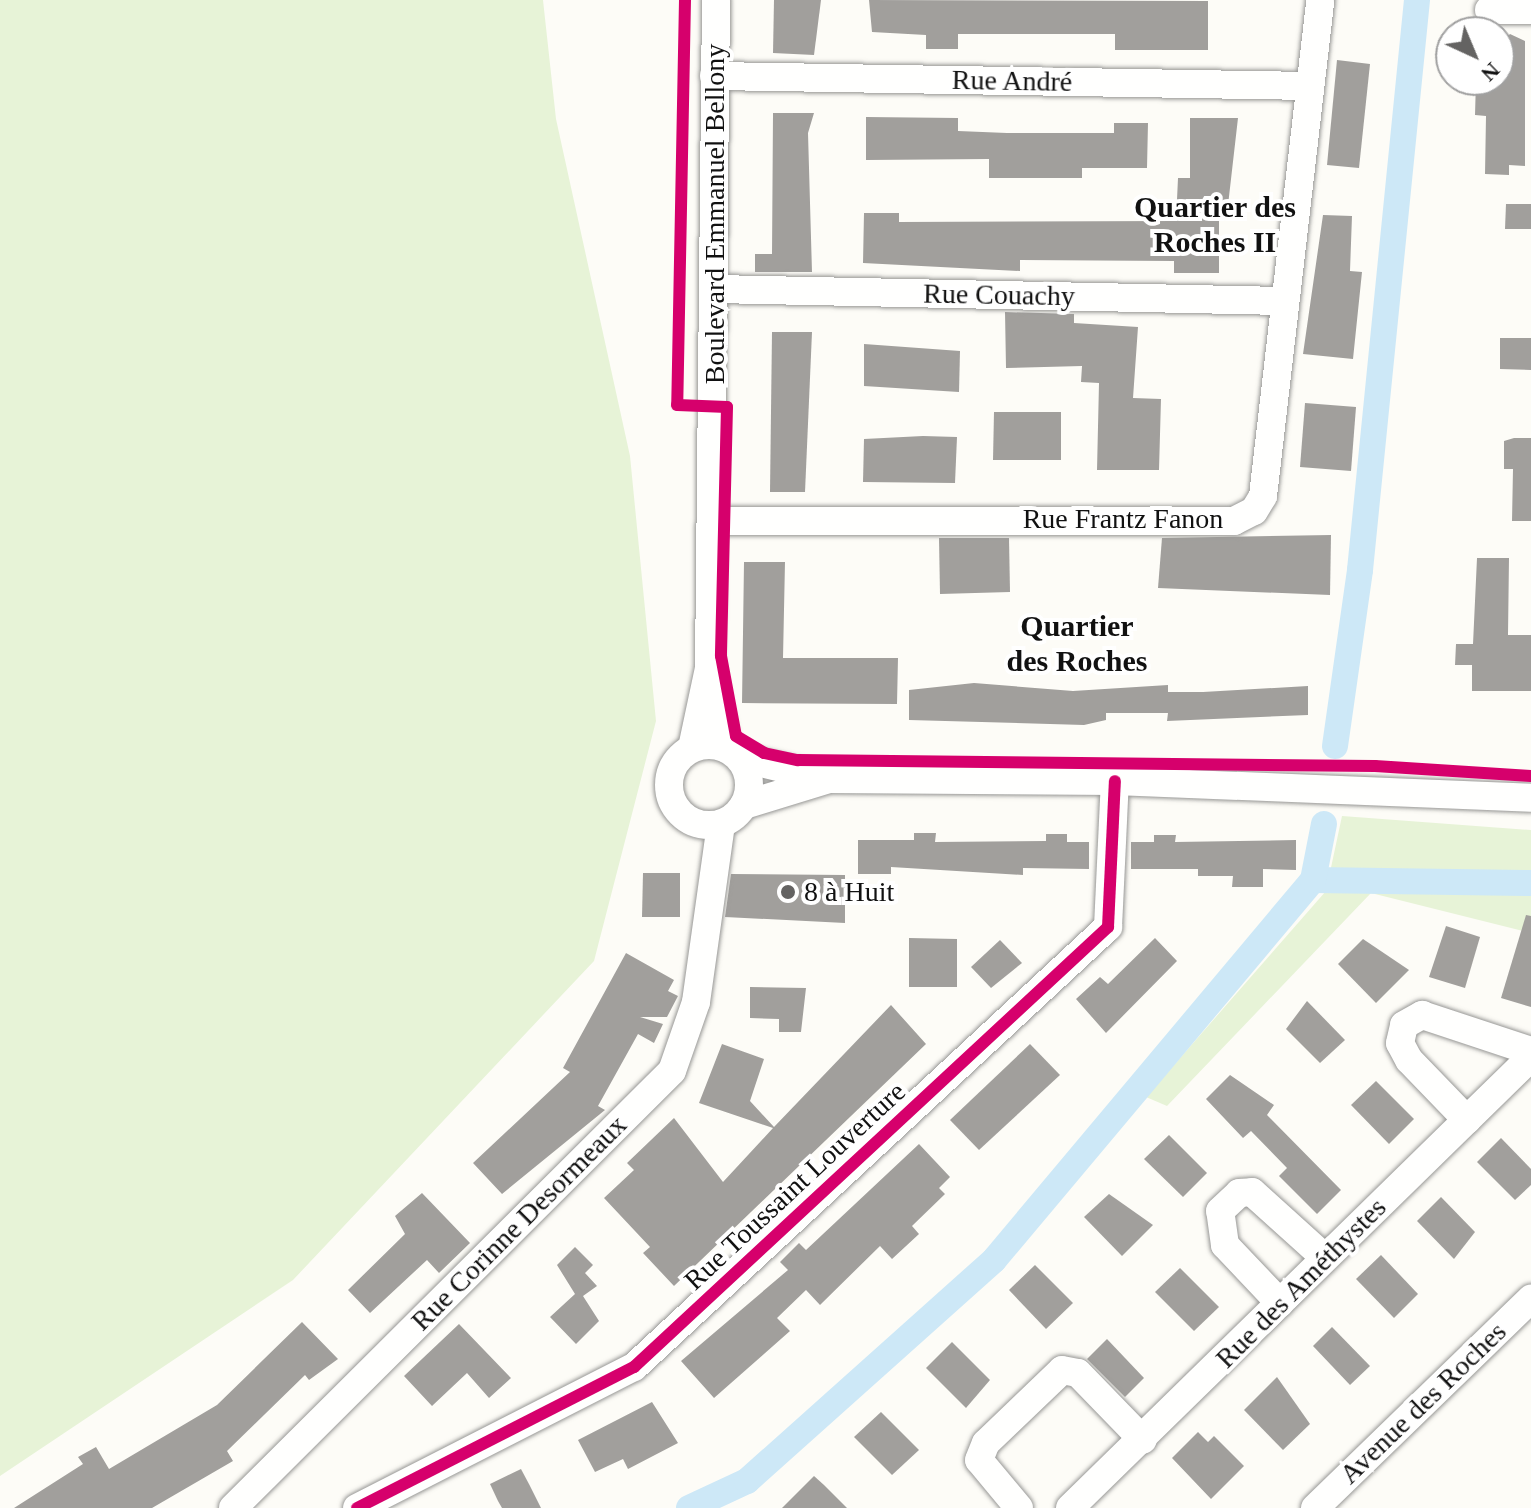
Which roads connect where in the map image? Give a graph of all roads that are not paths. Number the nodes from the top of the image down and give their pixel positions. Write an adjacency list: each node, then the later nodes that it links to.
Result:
1 (716, 0): 5 (street, Boulevard Emmanuel Bellony)
2 (1320, 0): 6 (street, Rue Frantz Fanon)
3 (1489, 10): 4 (street)
4 (1531, 10)
5 (714, 76): 6 (street, Rue André); 7 (street, Boulevard Emmanuel Bellony)
6 (1309, 86): 8 (street, Rue Frantz Fanon)
7 (715, 289): 8 (street, Rue Couachy); 9 (street, Boulevard Emmanuel Bellony)
8 (1283, 301): 9 (street, Rue Frantz Fanon)
9 (713, 521): 10 (street, Boulevard Emmanuel Bellony)
10 (709, 668): 11 (street, Boulevard Emmanuel Bellony); 12 (street, Boulevard Emmanuel Bellony)
11 (692, 748): 12 (street); 17 (street)
12 (733, 753): 13 (street); 16 (street)
13 (827, 779): 14 (street); 16 (street)
14 (1115, 781): 15 (street); 25 (street, Rue Toussaint Louverture)
15 (1531, 798)
16 (744, 805): 17 (street)
17 (707, 823): 24 (street, Rue Corinne Desormeaux)
18 (1531, 1054): 19 (street, Rue des Améthystes); 19 (street)
19 (1467, 1120): 20 (street, Rue des Améthystes)
20 (1325, 1258): 22 (street, Rue des Améthystes); 22 (street)
21 (1531, 1299): 28 (street, Avenue des Roches)
22 (1280, 1303): 23 (street, Rue des Améthystes)
23 (1143, 1440): 26 (street); 27 (street, Rue des Améthystes)
24 (233, 1508)
25 (357, 1508)
26 (1019, 1508)
27 (1070, 1508)
28 (1315, 1508)

